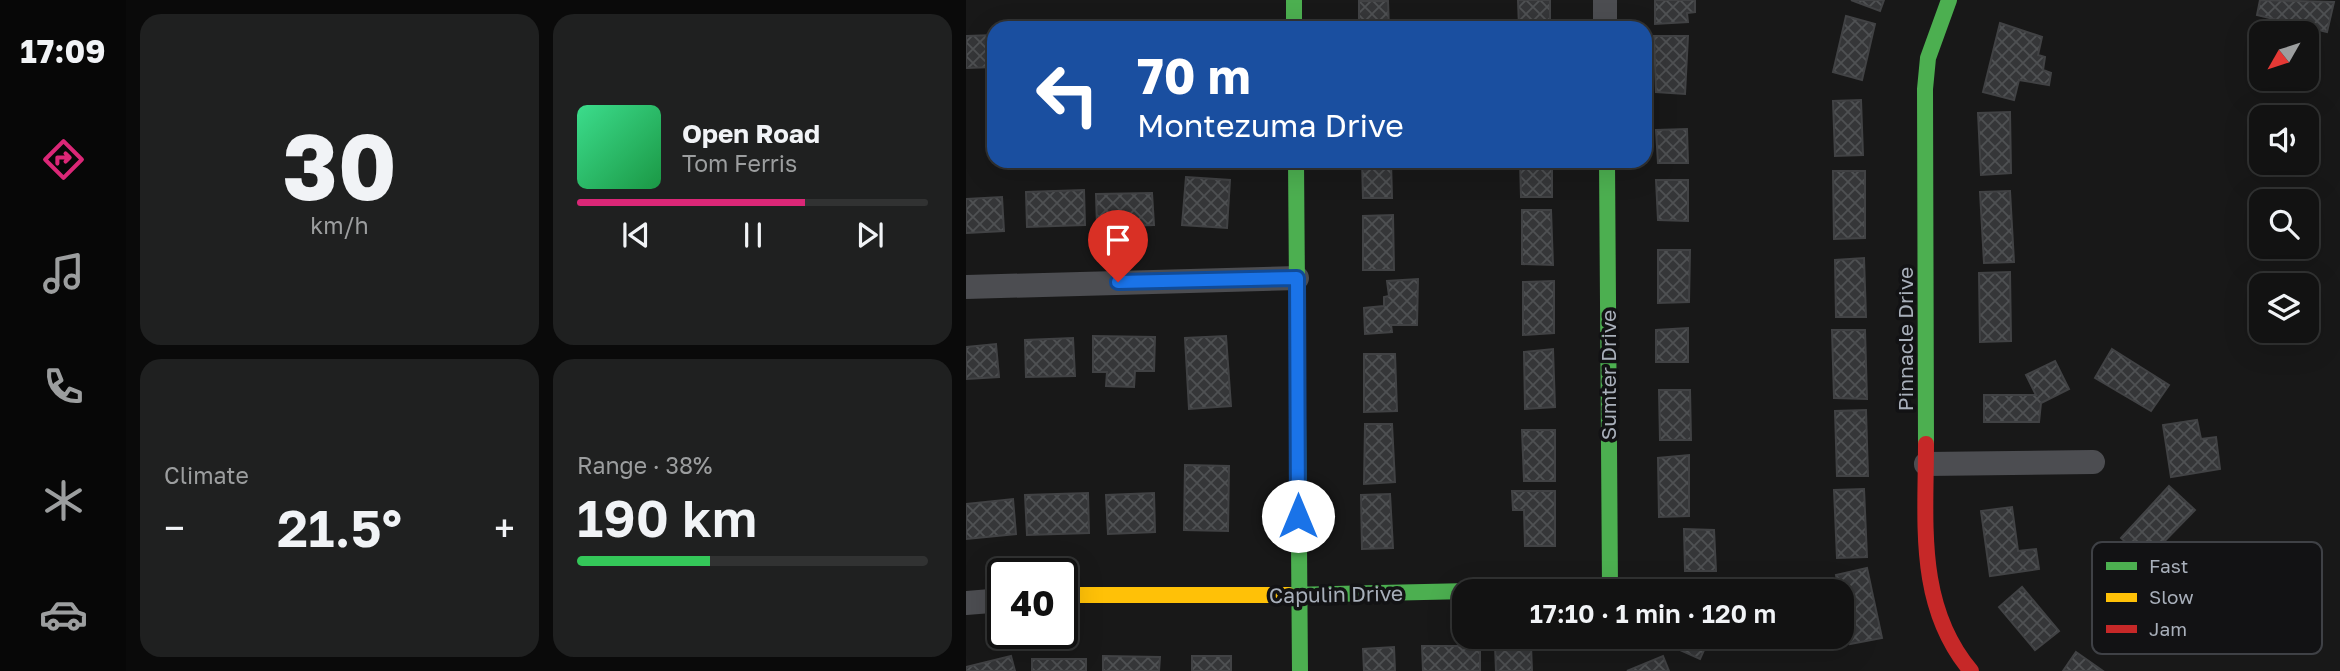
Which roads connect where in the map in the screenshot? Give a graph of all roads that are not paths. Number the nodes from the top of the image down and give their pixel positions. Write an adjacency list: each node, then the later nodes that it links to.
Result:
1 (1294, 0): 4 (street)
2 (1605, 0): 5 (street)
3 (1949, 0): 11 (street, Pinnacle Drive)
4 (1294, 21)
5 (1605, 21)
6 (1296, 168): 8 (street)
7 (1606, 168): 12 (street, Sumter Drive)
8 (1297, 278): 9 (street); 14 (street)
9 (966, 287)
10 (2093, 462): 11 (street)
11 (1926, 464): 19 (street, Pinnacle Drive)
12 (1610, 579)
13 (1452, 592): 14 (street, Capulin Drive)
14 (1299, 595): 15 (street, Capulin Drive); 18 (street)
15 (1078, 596)
16 (987, 601): 17 (street)
17 (966, 603)
18 (1300, 671)
19 (1971, 671)

